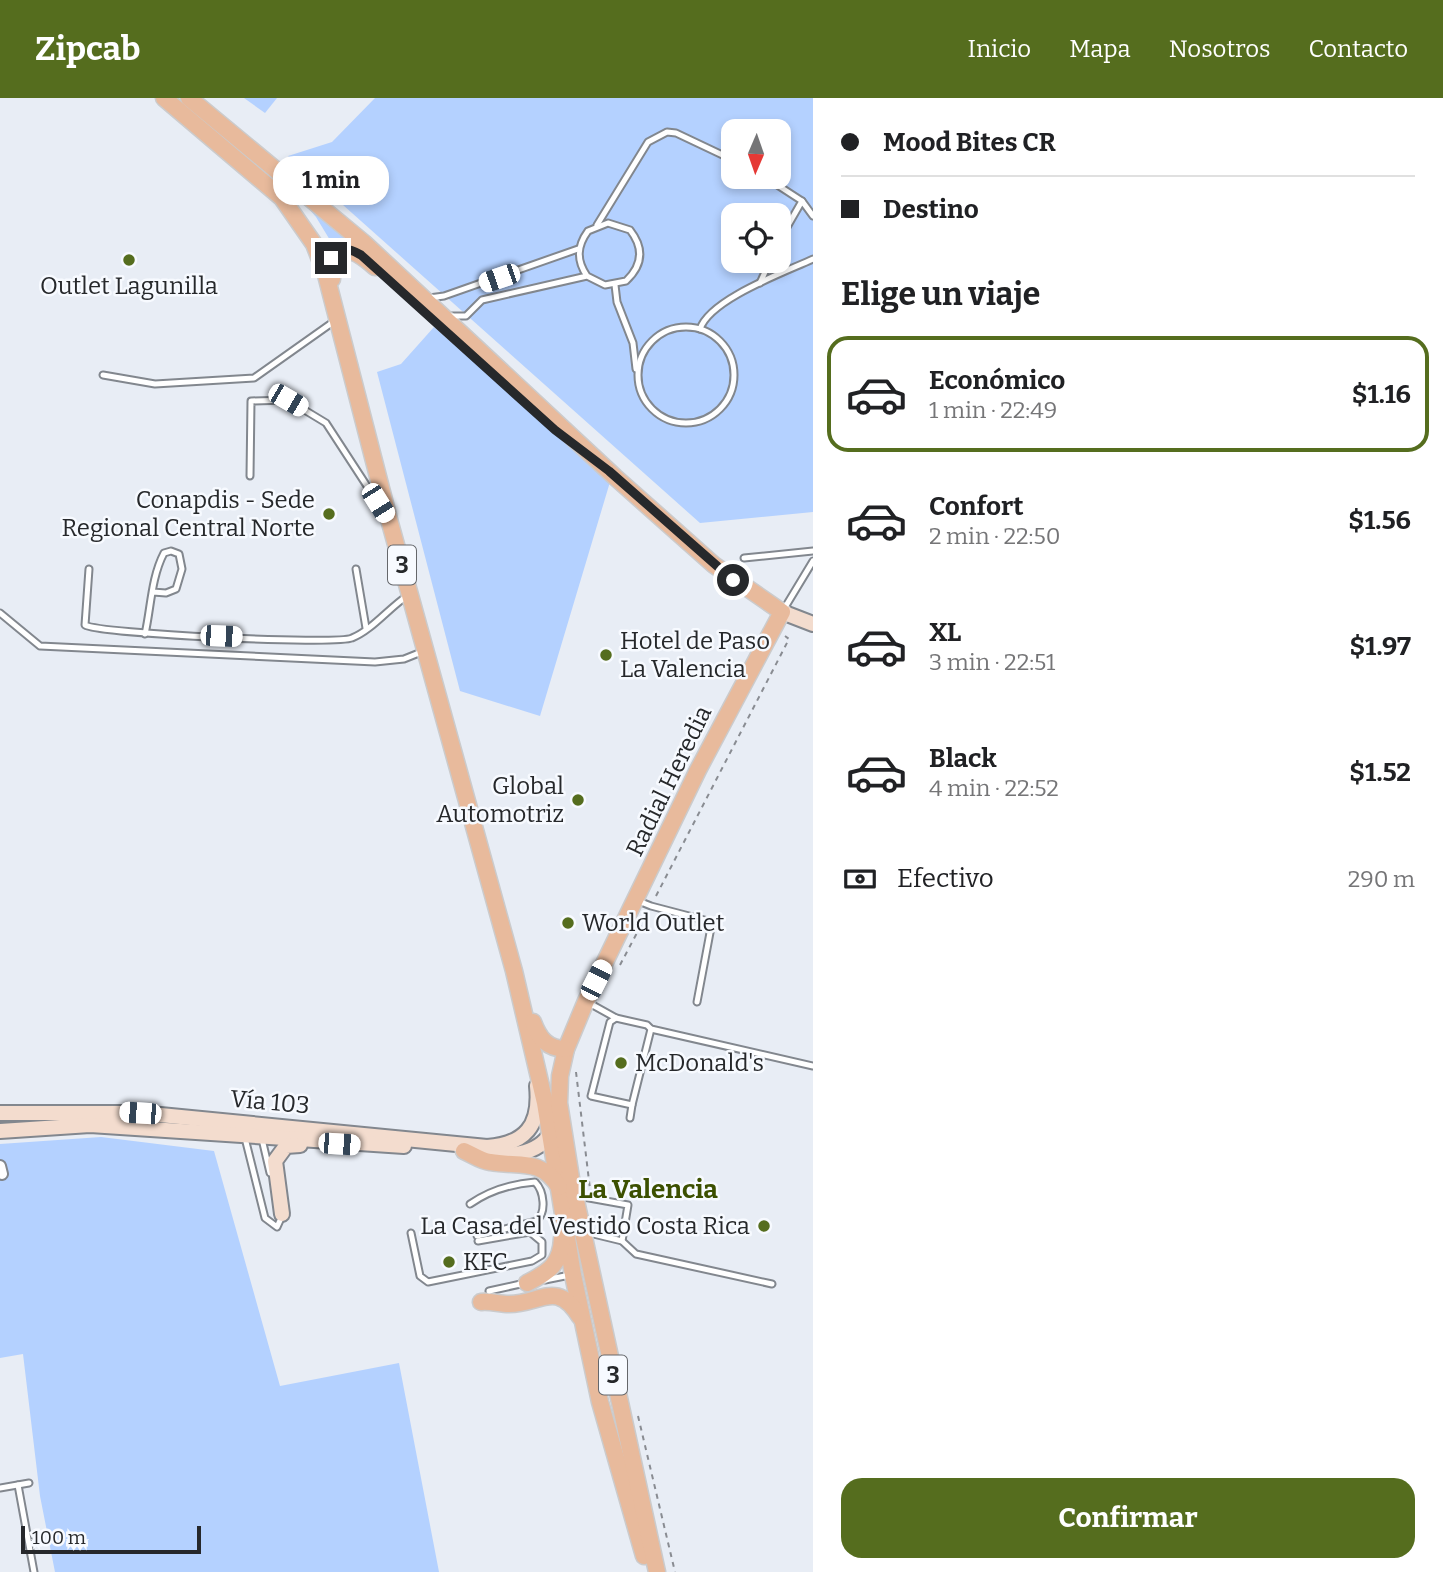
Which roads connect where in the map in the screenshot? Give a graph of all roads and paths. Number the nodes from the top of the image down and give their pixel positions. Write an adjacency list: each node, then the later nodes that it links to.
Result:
1 (164, 98): 19 (main road, Radial Heredia / 3)
2 (189, 98): 16 (main road)
3 (721, 154): 8 (lane)
4 (784, 189): 5 (lane)
5 (802, 201): 6 (lane); 7 (lane)
6 (813, 216)
7 (791, 220)
8 (597, 225): 9 (lane); 14 (lane)
9 (578, 249): 12 (lane); 15 (lane)
10 (813, 259): 13 (lane)
11 (765, 273): 13 (lane)
12 (587, 276): 14 (lane); 17 (lane)
13 (760, 283): 20 (lane)
14 (615, 285): 21 (lane)
15 (476, 286): 16 (lane); 17 (lane)
16 (423, 298): 18 (main road)
17 (482, 300): 18 (lane)
18 (440, 315): 23 (main road)
19 (338, 319): 22 (lane); 23 (main road); 25 (main road, Radial Heredia / 3)
20 (700, 329): 21 (lane); 21 (lane)
21 (637, 371)
22 (103, 375)
23 (609, 471): 33 (main road)
24 (250, 476): 25 (lane)
25 (390, 523): 32 (main road, Radial Heredia / 3)
26 (813, 551): 27 (lane)
27 (744, 558)
28 (813, 561): 33 (lane)
29 (89, 569): 37 (lane)
30 (356, 569): 36 (lane)
31 (153, 592): 31 (lane); 37 (lane)
32 (411, 594): 36 (lane); 39 (main road, Radial Heredia / 3)
33 (782, 612): 35 (main road); 40 (main road, Radial Heredia / 3)
34 (0, 613): 39 (lane)
35 (813, 624)
36 (366, 628): 37 (lane)
37 (145, 635)
38 (785, 636): 40 (path)
39 (427, 650): 41 (main road, Radial Heredia / 3)
40 (643, 903): 42 (path); 43 (main road, Radial Heredia / 3); 44 (lane)
41 (514, 971): 47 (main road, Radial Heredia / 3); 48 (main road)
42 (616, 974)
43 (586, 1001): 45 (lane); 48 (main road, Radial Heredia / 3)
44 (697, 1002)
45 (616, 1018): 46 (lane); 52 (lane)
46 (651, 1029): 50 (lane); 52 (lane)
47 (532, 1047): 57 (main road, Vía 103); 59 (main road, Radial Heredia / 3)
48 (566, 1049): 51 (main road, Radial Heredia / 3)
49 (575, 1064): 63 (path)
50 (813, 1066)
51 (559, 1102): 59 (main road); 63 (main road, Radial Heredia / 3)
52 (632, 1105): 54 (lane)
53 (0, 1113): 56 (main road, Vía 103)
54 (630, 1118)
55 (0, 1119): 56 (main road)
56 (228, 1122): 57 (main road, Vía 103); 60 (main road)
57 (286, 1126): 60 (main road)
58 (0, 1130): 60 (main road, Vía 103)
59 (551, 1134): 62 (main road, Vía 103); 63 (main road, Radial Heredia / 3)
60 (254, 1135): 61 (main road, Vía 103); 66 (lane); 66 (lane)
61 (391, 1147): 62 (main road, Vía 103); 66 (main road)
62 (464, 1151): 63 (main road)
63 (575, 1194): 65 (main road, Radial Heredia / 3); 67 (main road, Radial Heredia / 3); 69 (lane)
64 (470, 1204): 68 (lane)
65 (563, 1211): 70 (main road, Radial Heredia / 3); 71 (main road)
66 (282, 1214)
67 (582, 1231): 69 (lane); 79 (main road, Radial Heredia / 3)
68 (411, 1233)
69 (622, 1241): 72 (lane)
70 (573, 1275): 71 (lane); 74 (main road, Radial Heredia / 3); 79 (main road)
71 (527, 1283): 73 (lane)
72 (772, 1284)
73 (485, 1296): 74 (main road)
74 (584, 1325): 81 (main road, Radial Heredia / 3)
75 (29, 1483): 76 (lane)
76 (18, 1485): 77 (lane); 80 (lane)
77 (0, 1488)
78 (657, 1492): 83 (path)
79 (647, 1528): 82 (main road, Radial Heredia / 3)
80 (34, 1572)
81 (650, 1572)
82 (657, 1572)
83 (675, 1572)

